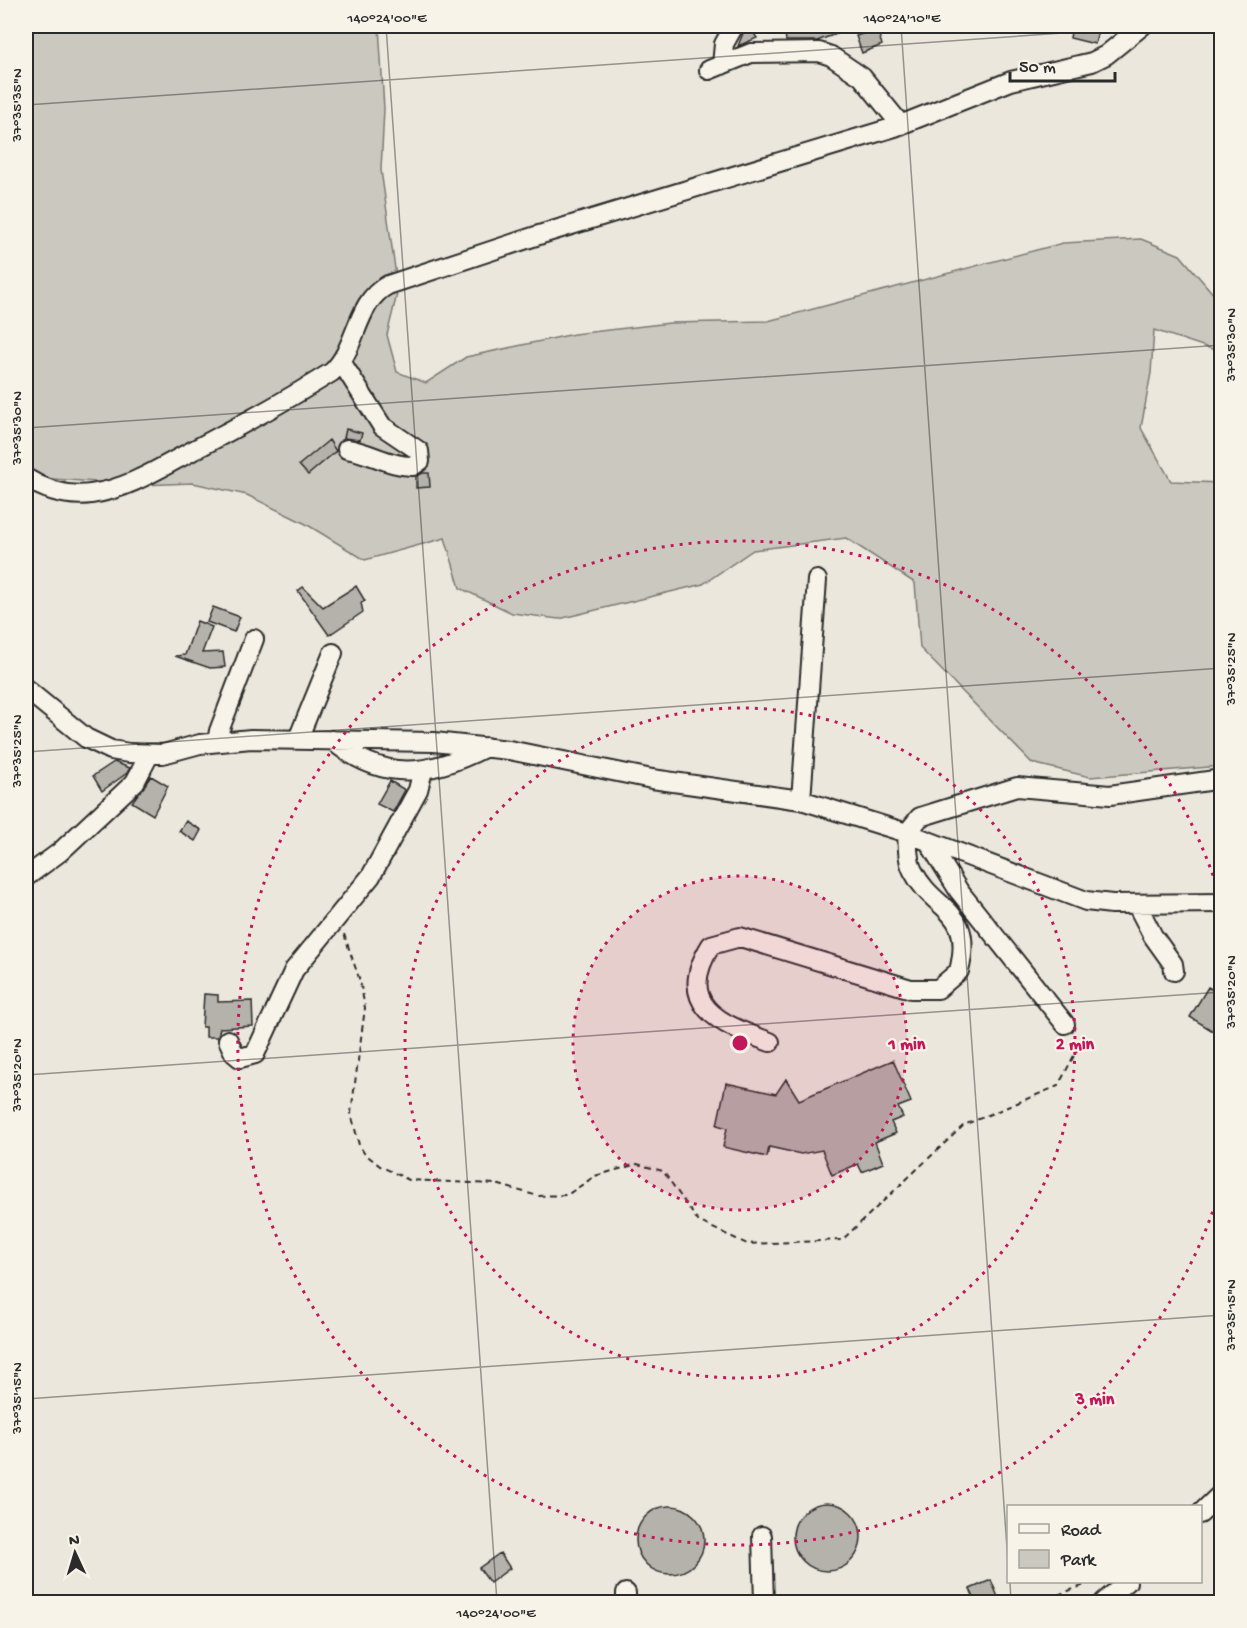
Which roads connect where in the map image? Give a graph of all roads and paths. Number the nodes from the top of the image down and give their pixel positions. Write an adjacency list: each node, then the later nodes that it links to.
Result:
1 (734, 26): 3 (street)
2 (1142, 26): 3 (street)
3 (901, 125): 4 (street)
4 (342, 363): 5 (street); 6 (street)
5 (347, 449)
6 (26, 478)
7 (817, 580): 18 (street)
8 (254, 639): 13 (street)
9 (333, 653): 11 (street)
10 (26, 689): 15 (street)
11 (298, 739): 12 (street); 13 (street)
12 (332, 740): 14 (street); 16 (street)
13 (217, 741): 15 (street)
14 (486, 747): 16 (street); 18 (street)
15 (149, 754): 21 (street)
16 (423, 770): 24 (street)
17 (1221, 779): 19 (street)
18 (801, 800): 19 (street)
19 (907, 833): 20 (street); 28 (street)
20 (927, 841): 23 (street); 26 (street)
21 (26, 877)
22 (1221, 903): 23 (street)
23 (1137, 904): 25 (street)
24 (339, 917): 27 (street); 29 (path)
25 (1174, 971)
26 (1065, 1024)
27 (228, 1040)
28 (770, 1041)
29 (1077, 1050)
30 (1221, 1493): 31 (street)
31 (1202, 1512)
32 (762, 1536): 37 (street)
33 (1088, 1583): 38 (path)
34 (1125, 1583): 39 (street)
35 (461, 1593): 36 (path)
36 (445, 1602)
37 (764, 1602)
38 (1038, 1602)
39 (1104, 1602)

